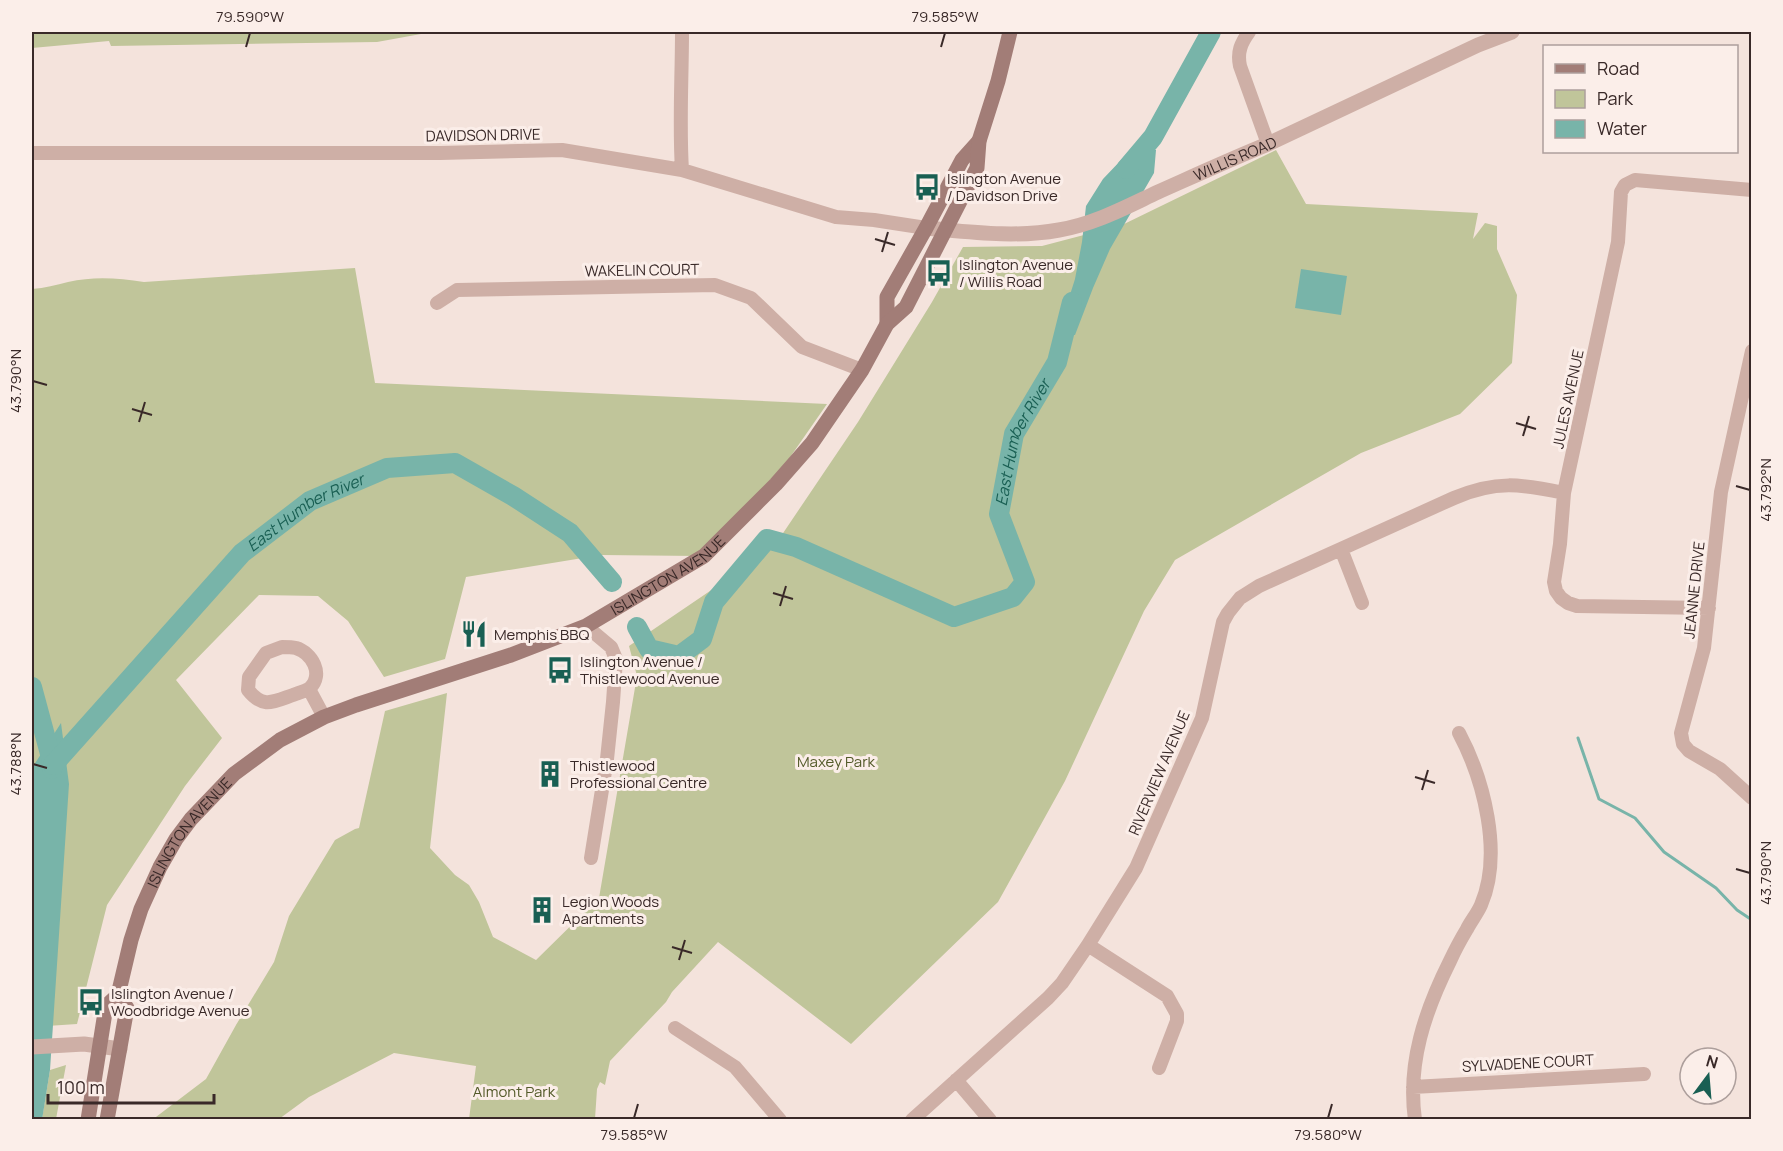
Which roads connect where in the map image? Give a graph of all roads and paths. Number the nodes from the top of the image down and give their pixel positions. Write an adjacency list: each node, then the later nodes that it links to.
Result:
1 (682, 32): 8 (street)
2 (1010, 32): 5 (main road, ISLINGTON AVENUE)
3 (1249, 32): 6 (street)
4 (1512, 32): 6 (street, WILLIS ROAD)
5 (979, 141): 10 (main road, ISLINGTON AVENUE); 11 (main road, ISLINGTON AVENUE)
6 (1268, 144): 11 (street, WILLIS ROAD)
7 (32, 153): 8 (street, DAVIDSON DRIVE)
8 (682, 170): 10 (street, DAVIDSON DRIVE)
9 (1752, 190): 16 (street, JULES AVENUE)
10 (926, 228): 11 (street, WILLIS ROAD); 13 (main road, ISLINGTON AVENUE)
11 (946, 230): 13 (main road, ISLINGTON AVENUE)
12 (437, 303): 15 (street, WAKELIN COURT)
13 (887, 324): 15 (main road, ISLINGTON AVENUE)
14 (1752, 351): 19 (street, JEANNE DRIVE)
15 (862, 370): 20 (main road, ISLINGTON AVENUE)
16 (1564, 493): 17 (street, RIVERVIEW AVENUE); 19 (street, JULES AVENUE)
17 (1341, 549): 18 (street); 26 (street, RIVERVIEW AVENUE)
18 (1362, 603)
19 (1708, 608): 24 (street, JEANNE DRIVE)
20 (586, 626): 22 (main road, ISLINGTON AVENUE); 25 (street)
21 (309, 688): 21 (street); 22 (street)
22 (324, 717): 27 (main road, ISLINGTON AVENUE)
23 (1459, 733): 35 (street)
24 (1752, 798)
25 (591, 858)
26 (1088, 945): 32 (street); 34 (street, RIVERVIEW AVENUE)
27 (118, 995): 29 (main road, ISLINGTON AVENUE); 31 (main road, ISLINGTON AVENUE)
28 (675, 1028): 38 (street)
29 (100, 1046): 30 (street); 31 (street); 36 (main road, ISLINGTON AVENUE)
30 (32, 1047)
31 (120, 1049): 37 (main road, ISLINGTON AVENUE)
32 (1159, 1068)
33 (1644, 1074): 35 (street, SYLVADENE COURT)
34 (956, 1080): 39 (street, RIVERVIEW AVENUE); 40 (street)
35 (1413, 1087): 41 (street)
36 (88, 1119)
37 (107, 1119)
38 (780, 1119)
39 (912, 1119)
40 (990, 1119)
41 (1415, 1119)

